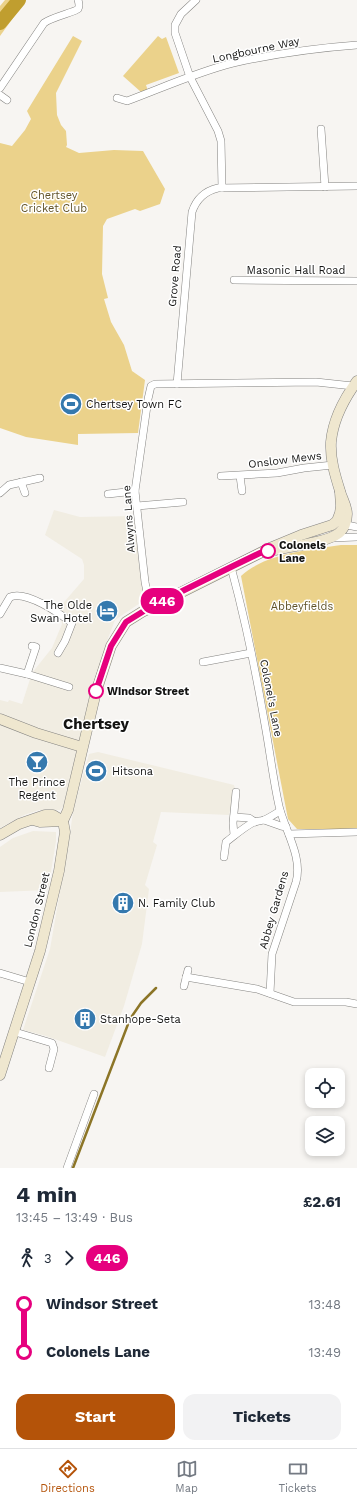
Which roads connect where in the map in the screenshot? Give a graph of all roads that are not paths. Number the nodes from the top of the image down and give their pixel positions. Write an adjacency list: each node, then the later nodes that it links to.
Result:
1 (78, 0): 5 (street)
2 (196, 0): 4 (street)
3 (357, 45): 4 (street, Longbourne Way)
4 (190, 77): 7 (street, Longbourne Way); 12 (street)
5 (0, 88)
6 (0, 95): 8 (street)
7 (117, 98)
8 (7, 100)
9 (321, 129): 11 (street)
10 (357, 186): 11 (street, Grove Road)
11 (325, 187): 12 (street, Grove Road)
12 (222, 188): 15 (street, Grove Road)
13 (234, 280): 14 (street, Masonic Hall Road)
14 (357, 281)
15 (177, 384): 16 (street); 22 (street, Alwyns Lane)
16 (355, 384): 17 (main road)
17 (333, 465): 19 (street, Onslow Mews); 24 (main road)
18 (221, 476): 19 (street, Onslow Mews)
19 (240, 476): 23 (street, Onslow Mews)
20 (40, 478): 21 (street)
21 (21, 482): 25 (street); 26 (street)
22 (136, 491): 27 (street); 29 (street, Alwyns Lane)
23 (242, 491)
24 (340, 492): 30 (main road); 31 (main road)
25 (0, 493)
26 (24, 493)
27 (108, 494)
28 (184, 502): 29 (street)
29 (137, 506): 37 (street, Alwyns Lane)
30 (345, 524): 31 (street); 32 (street); 34 (main road)
31 (332, 525): 35 (main road)
32 (357, 527)
33 (357, 537): 34 (street)
34 (330, 538): 35 (main road)
35 (260, 553): 36 (main road)
36 (231, 567): 37 (main road); 41 (street, Colonel's Lane)
37 (152, 606): 47 (main road)
38 (0, 614): 40 (street)
39 (32, 646): 44 (street)
40 (58, 653)
41 (251, 653): 42 (street); 49 (street, Colonel's Lane)
42 (203, 662)
43 (0, 668): 44 (street)
44 (27, 674): 45 (street)
45 (69, 687)
46 (0, 719): 47 (main road)
47 (82, 747): 52 (main road, London Street)
48 (236, 792): 50 (street)
49 (280, 811): 51 (street); 54 (street, Colonel's Lane)
50 (234, 817): 53 (street); 57 (street)
51 (264, 820): 53 (street); 54 (street)
52 (63, 821): 56 (main road); 60 (main road, London Street)
53 (255, 822): 57 (street)
54 (287, 830): 55 (street); 62 (street, Abbey Gardens)
55 (357, 832)
56 (0, 835)
57 (234, 835): 58 (street)
58 (224, 857)
59 (0, 973): 60 (street)
60 (30, 982): 64 (main road, London Street)
61 (184, 986): 62 (street)
62 (270, 993): 63 (street)
63 (357, 1004)
64 (15, 1032): 65 (main road, London Street); 66 (street)
65 (3, 1059): 67 (main road, London Street)
66 (49, 1068)
67 (0, 1076)
68 (94, 1094): 69 (street)
69 (67, 1168)

